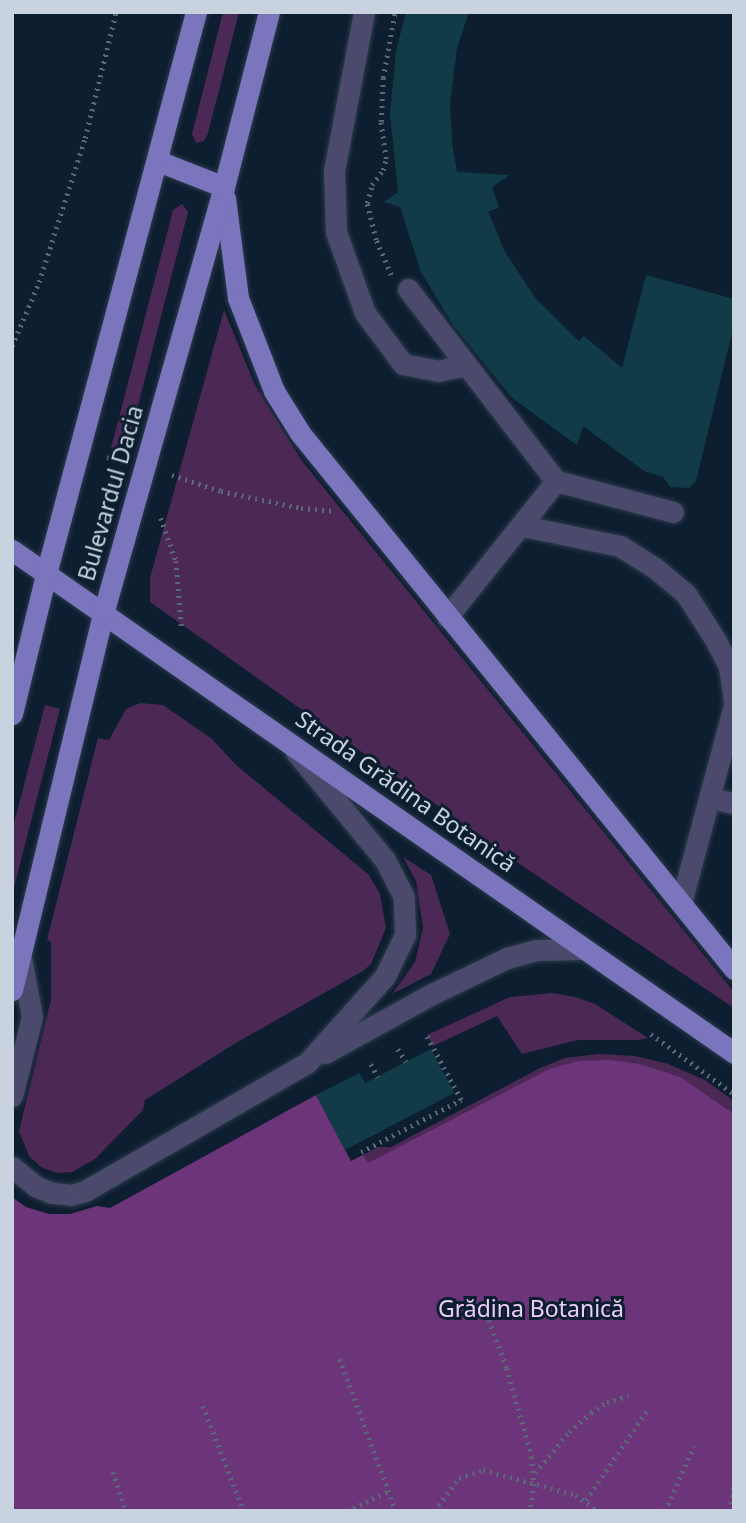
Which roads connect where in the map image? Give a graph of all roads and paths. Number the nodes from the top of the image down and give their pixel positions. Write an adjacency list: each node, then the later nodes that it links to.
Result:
1 (116, 12): 9 (path)
2 (196, 12): 6 (main road, Bulevardul Dacia)
3 (269, 12): 7 (main road, Bulevardul Dacia)
4 (364, 12): 10 (lane)
5 (395, 12): 8 (path)
6 (158, 161): 7 (main road); 20 (main road, Bulevardul Dacia)
7 (224, 187): 21 (main road, Bulevardul Dacia); 22 (main road)
8 (408, 289): 10 (lane)
9 (12, 346)
10 (466, 365): 14 (lane)
11 (107, 457): 12 (path)
12 (125, 462)
13 (172, 475): 15 (path)
14 (556, 481): 16 (lane); 18 (lane)
15 (343, 512)
16 (673, 512)
17 (161, 518): 23 (path)
18 (523, 526): 22 (lane); 24 (lane)
19 (12, 550): 20 (main road, Strada Grădina Botanică)
20 (46, 574): 21 (main road, Strada Grădina Botanică); 25 (main road, Bulevardul Dacia)
21 (103, 614): 26 (main road, Strada Grădina Botanică); 31 (main road, Bulevardul Dacia)
22 (447, 617): 29 (main road)
23 (182, 631)
24 (734, 703): 27 (lane)
25 (12, 714)
26 (282, 736): 30 (main road, Strada Grădina Botanică); 39 (lane)
27 (710, 798): 28 (lane); 29 (lane)
28 (734, 803)
29 (681, 903): 32 (main road)
30 (585, 949): 37 (main road, Strada Grădina Botanică); 39 (lane)
31 (21, 957): 33 (main road, Bulevardul Dacia); 43 (lane)
32 (734, 969)
33 (12, 990)
34 (651, 1034): 42 (path)
35 (426, 1035): 44 (path)
36 (398, 1049): 38 (path)
37 (734, 1053)
38 (406, 1062)
39 (307, 1063): 45 (lane)
40 (372, 1064): 41 (path)
41 (378, 1077)
42 (734, 1094)
43 (12, 1096)
44 (361, 1152)
45 (12, 1167)
46 (489, 1320): 53 (path)
47 (340, 1359): 56 (path)
48 (628, 1396): 53 (path)
49 (203, 1406): 59 (path)
50 (646, 1412): 57 (path)
51 (694, 1446): 65 (path)
52 (113, 1472): 58 (path)
53 (534, 1473): 54 (path)
54 (534, 1484): 57 (path); 62 (path); 63 (path)
55 (734, 1485): 66 (path)
56 (389, 1491): 60 (path); 61 (path)
57 (586, 1500): 64 (path)
58 (126, 1511)
59 (244, 1511)
60 (346, 1511)
61 (396, 1511)
62 (434, 1511)
63 (530, 1511)
64 (597, 1511)
65 (665, 1511)
66 (730, 1511)

